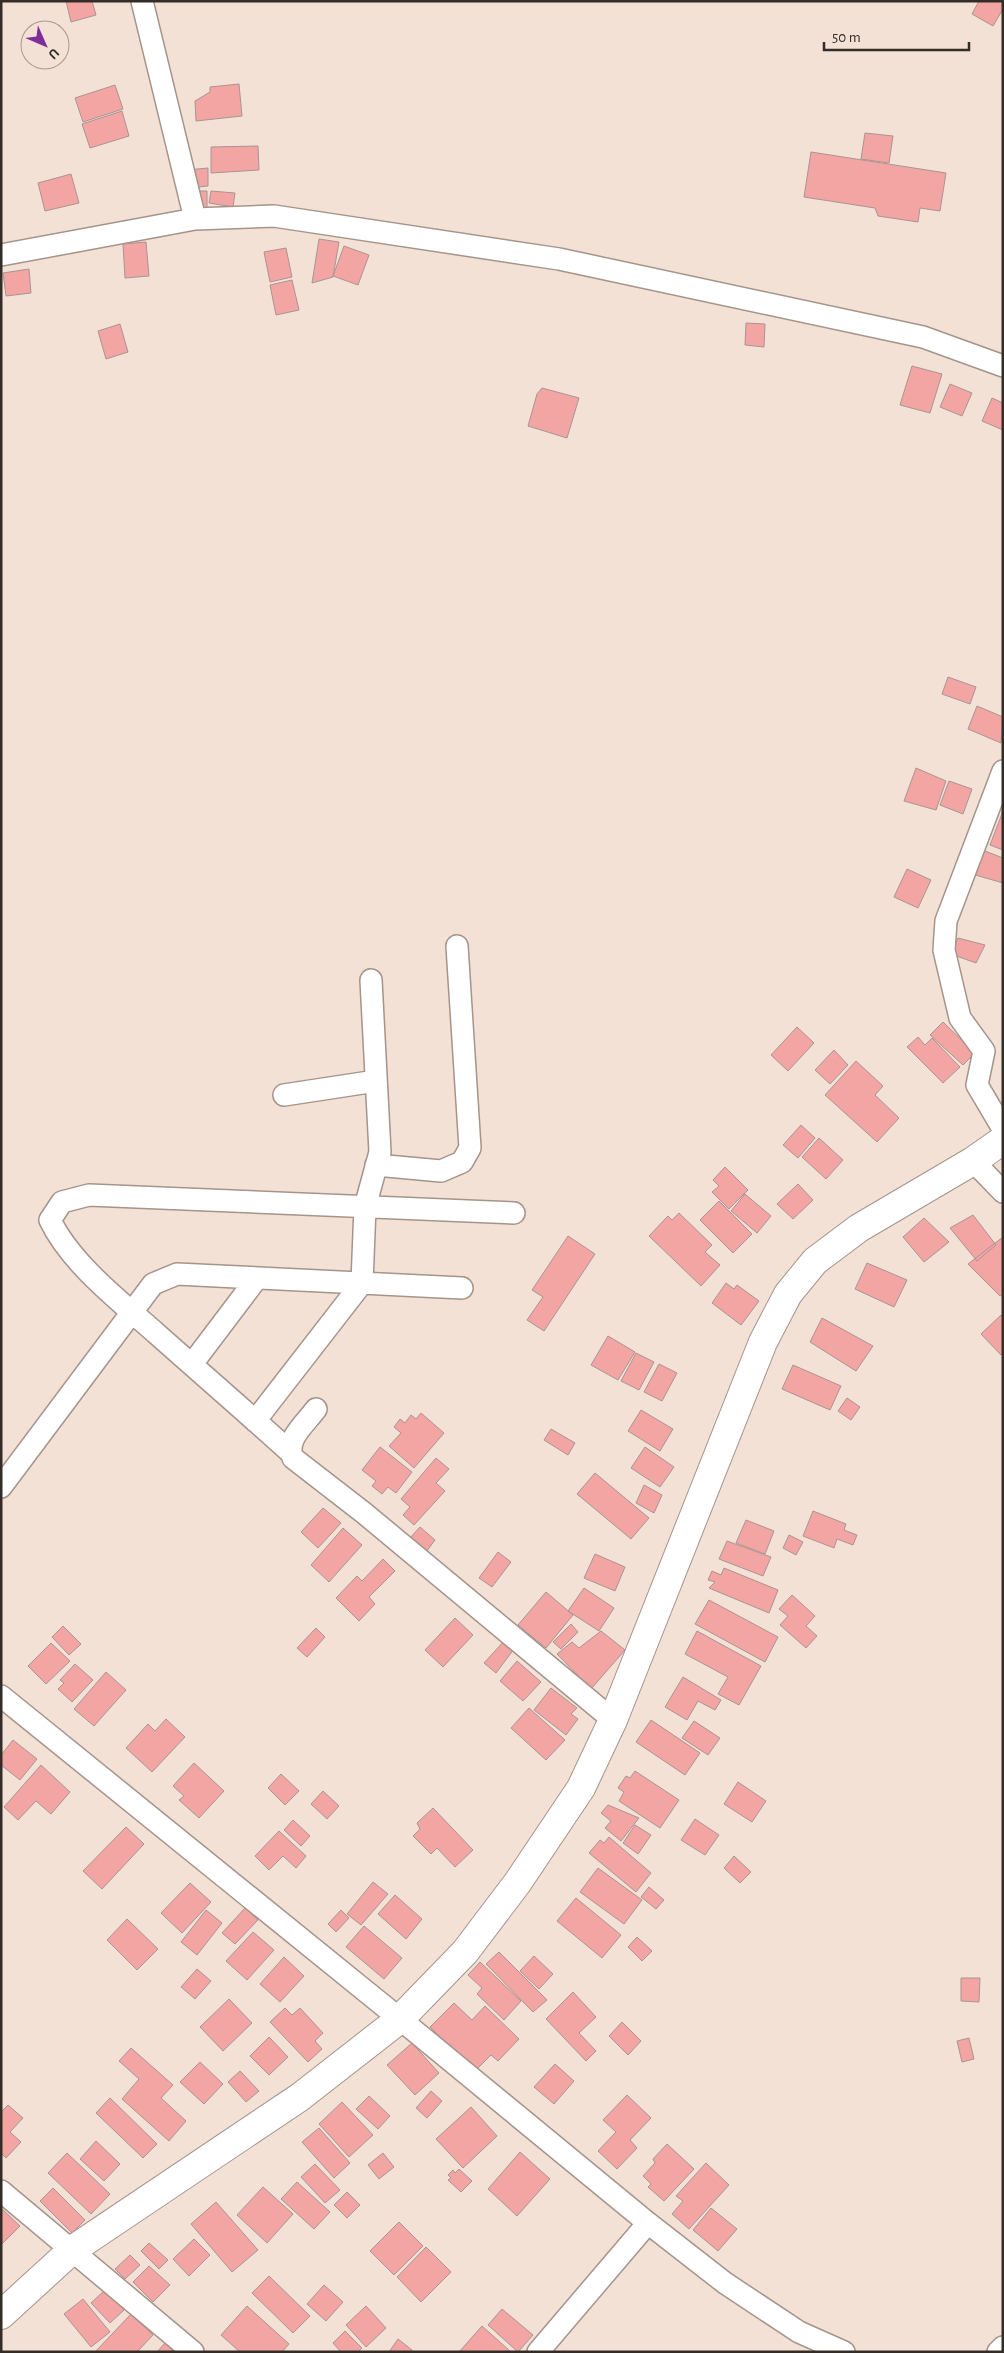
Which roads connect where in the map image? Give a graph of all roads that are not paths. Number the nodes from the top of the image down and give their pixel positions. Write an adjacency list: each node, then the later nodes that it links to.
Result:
1 (142, 1): 2 (street)
2 (195, 219): 3 (street); 4 (street)
3 (1, 255)
4 (1003, 366)
5 (1003, 771): 10 (street)
6 (457, 946): 13 (street)
7 (370, 980): 8 (street)
8 (376, 1081): 9 (street); 13 (street)
9 (284, 1095)
10 (1003, 1129)
11 (1003, 1140): 12 (street)
12 (973, 1161): 14 (street); 27 (street)
13 (376, 1164): 15 (street)
14 (1003, 1192)
15 (365, 1207): 16 (street); 18 (street); 20 (street)
16 (514, 1213)
17 (257, 1278): 18 (street); 20 (street); 21 (street)
18 (362, 1283): 19 (street); 23 (street)
19 (462, 1288)
20 (133, 1313): 21 (street); 25 (street)
21 (192, 1364): 23 (street)
22 (316, 1409): 24 (street)
23 (255, 1421): 24 (street)
24 (290, 1451): 27 (street)
25 (1, 1487)
26 (1, 1696): 28 (street)
27 (613, 1720): 28 (street)
28 (400, 2019): 30 (street); 31 (street)
29 (1, 2192): 31 (street)
30 (648, 2223): 35 (street); 36 (street)
31 (72, 2250): 32 (street); 34 (street)
32 (1, 2315)
33 (1003, 2347): 37 (street)
34 (194, 2352)
35 (538, 2352)
36 (844, 2352)
37 (998, 2352)

